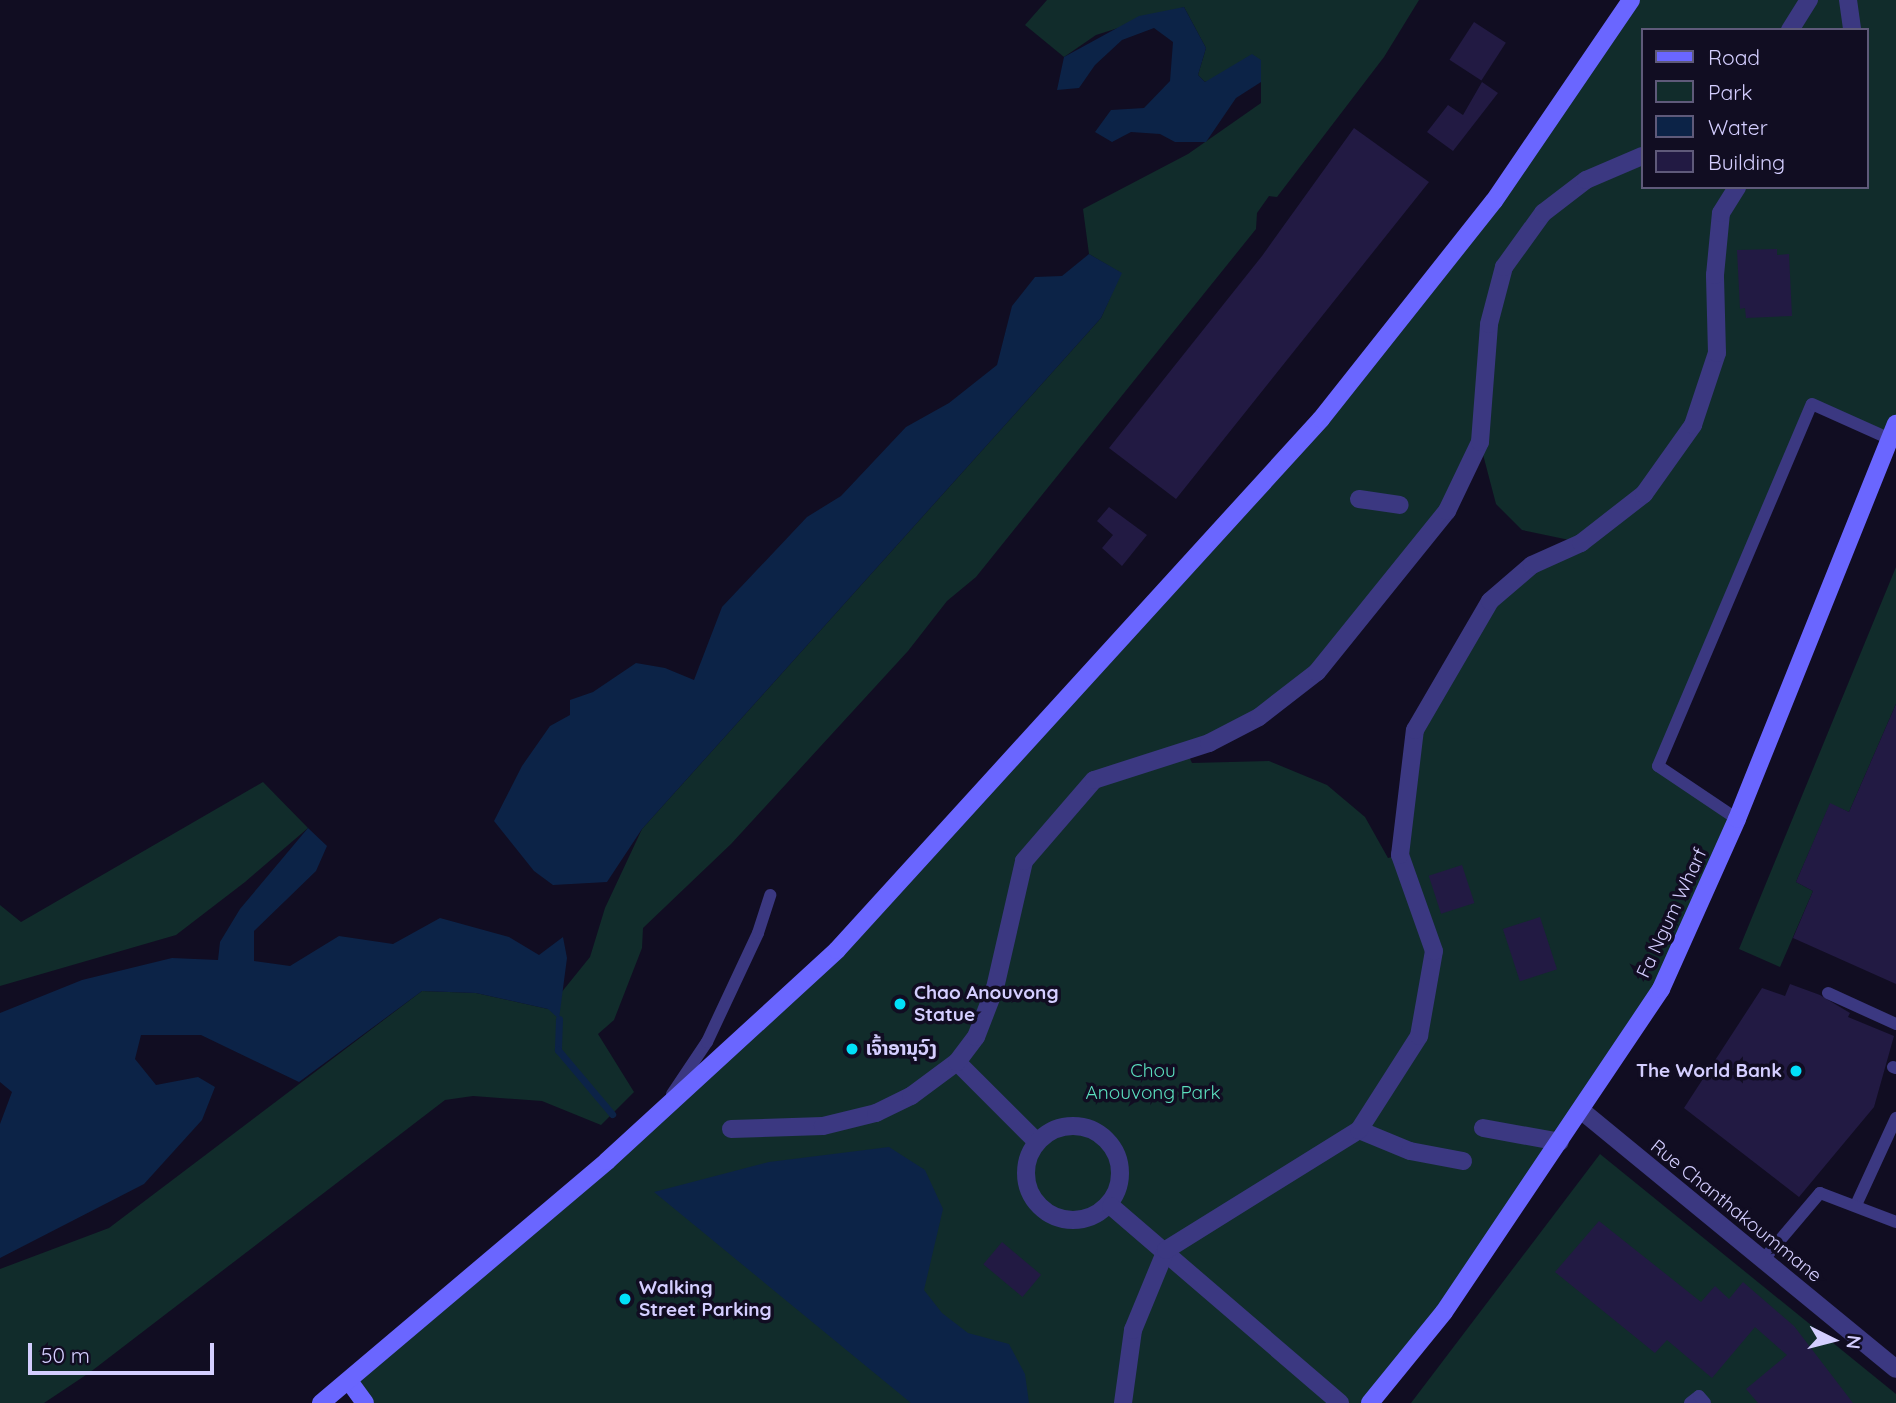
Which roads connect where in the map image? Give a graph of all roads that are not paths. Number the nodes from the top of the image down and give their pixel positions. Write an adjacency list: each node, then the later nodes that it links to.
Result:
1 (1631, 0): 17 (street)
2 (1809, 0): 4 (street)
3 (1848, 0): 5 (street)
4 (1791, 28)
5 (1852, 28)
6 (1640, 157): 15 (street)
7 (1736, 189): 21 (street)
8 (1894, 436): 11 (street, Fa Ngum Wharf); 11 (lane)
9 (1359, 499): 10 (street)
10 (1401, 505)
11 (1737, 819): 16 (street, Fa Ngum Wharf)
12 (770, 895): 17 (lane)
13 (1828, 993): 14 (lane)
14 (1896, 1024)
15 (957, 1062): 20 (street); 22 (street)
16 (1582, 1111): 23 (street, Fa Ngum Wharf); 29 (street, Rue Chanthakoummane)
17 (661, 1112): 31 (street)
18 (1896, 1118): 25 (lane)
19 (1483, 1128): 23 (street)
20 (731, 1129)
21 (1359, 1130): 24 (street); 28 (street)
22 (1036, 1141): 26 (street); 26 (street)
23 (1560, 1142): 36 (street, Fa Ngum Wharf)
24 (1463, 1161)
25 (1856, 1205): 27 (lane); 29 (lane)
26 (1111, 1206): 28 (street)
27 (1896, 1222)
28 (1166, 1250): 34 (street); 35 (street)
29 (1763, 1260): 30 (street, Rue Chanthakoummane)
30 (1896, 1369)
31 (349, 1381): 32 (street); 33 (street)
32 (321, 1403)
33 (365, 1403)
34 (1123, 1403)
35 (1340, 1403)
36 (1370, 1403)
37 (1690, 1403): 38 (lane)
38 (1705, 1403)

